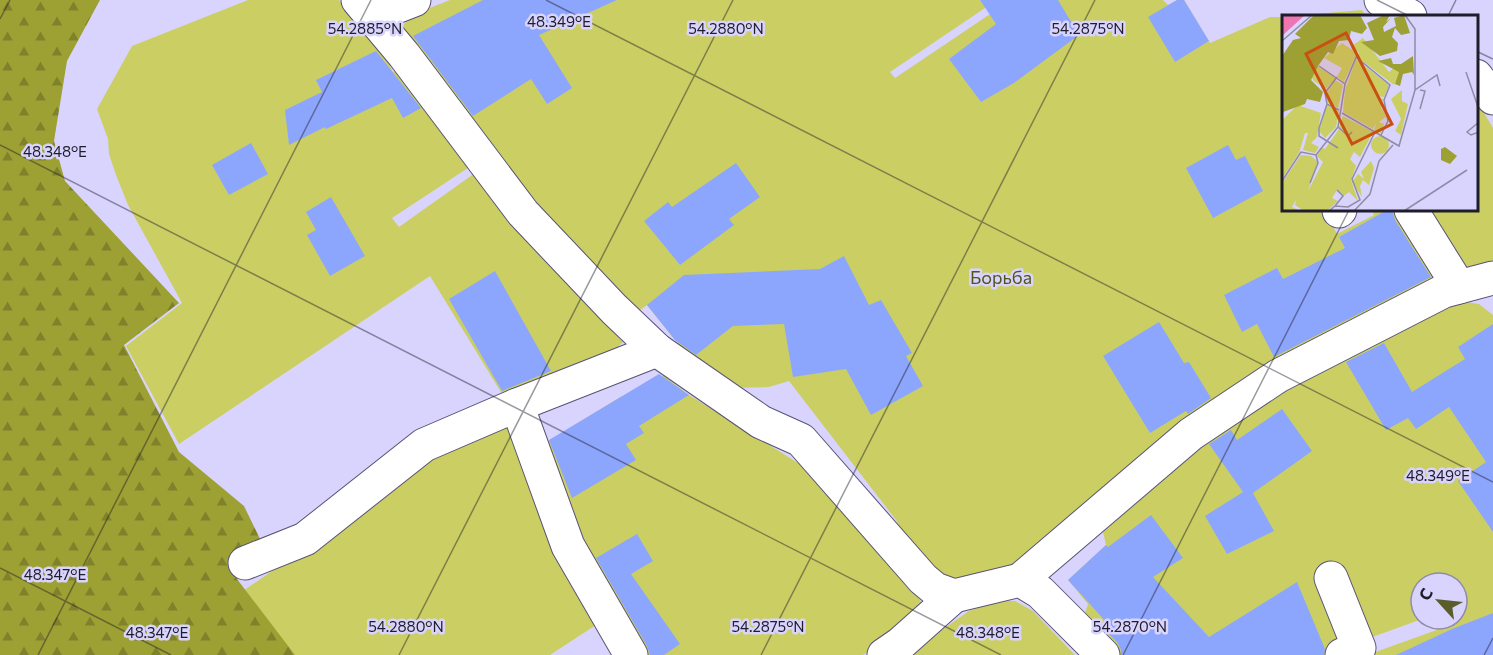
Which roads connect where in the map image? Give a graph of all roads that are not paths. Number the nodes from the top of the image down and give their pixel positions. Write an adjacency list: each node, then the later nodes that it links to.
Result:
1 (414, 0): 3 (street)
2 (1381, 0): 4 (street)
3 (366, 8): 10 (street)
4 (1408, 15)
5 (1478, 79): 6 (street)
6 (1493, 98)
7 (1413, 212): 9 (street)
8 (1493, 278): 9 (street)
9 (1459, 287): 14 (street)
10 (657, 350): 11 (street); 15 (street)
11 (517, 405): 12 (street); 16 (street)
12 (244, 563)
13 (1331, 578): 19 (street)
14 (1020, 580): 15 (street); 18 (street)
15 (954, 596): 17 (street)
16 (631, 655)
17 (884, 655)
18 (1102, 655)
19 (1342, 655)

